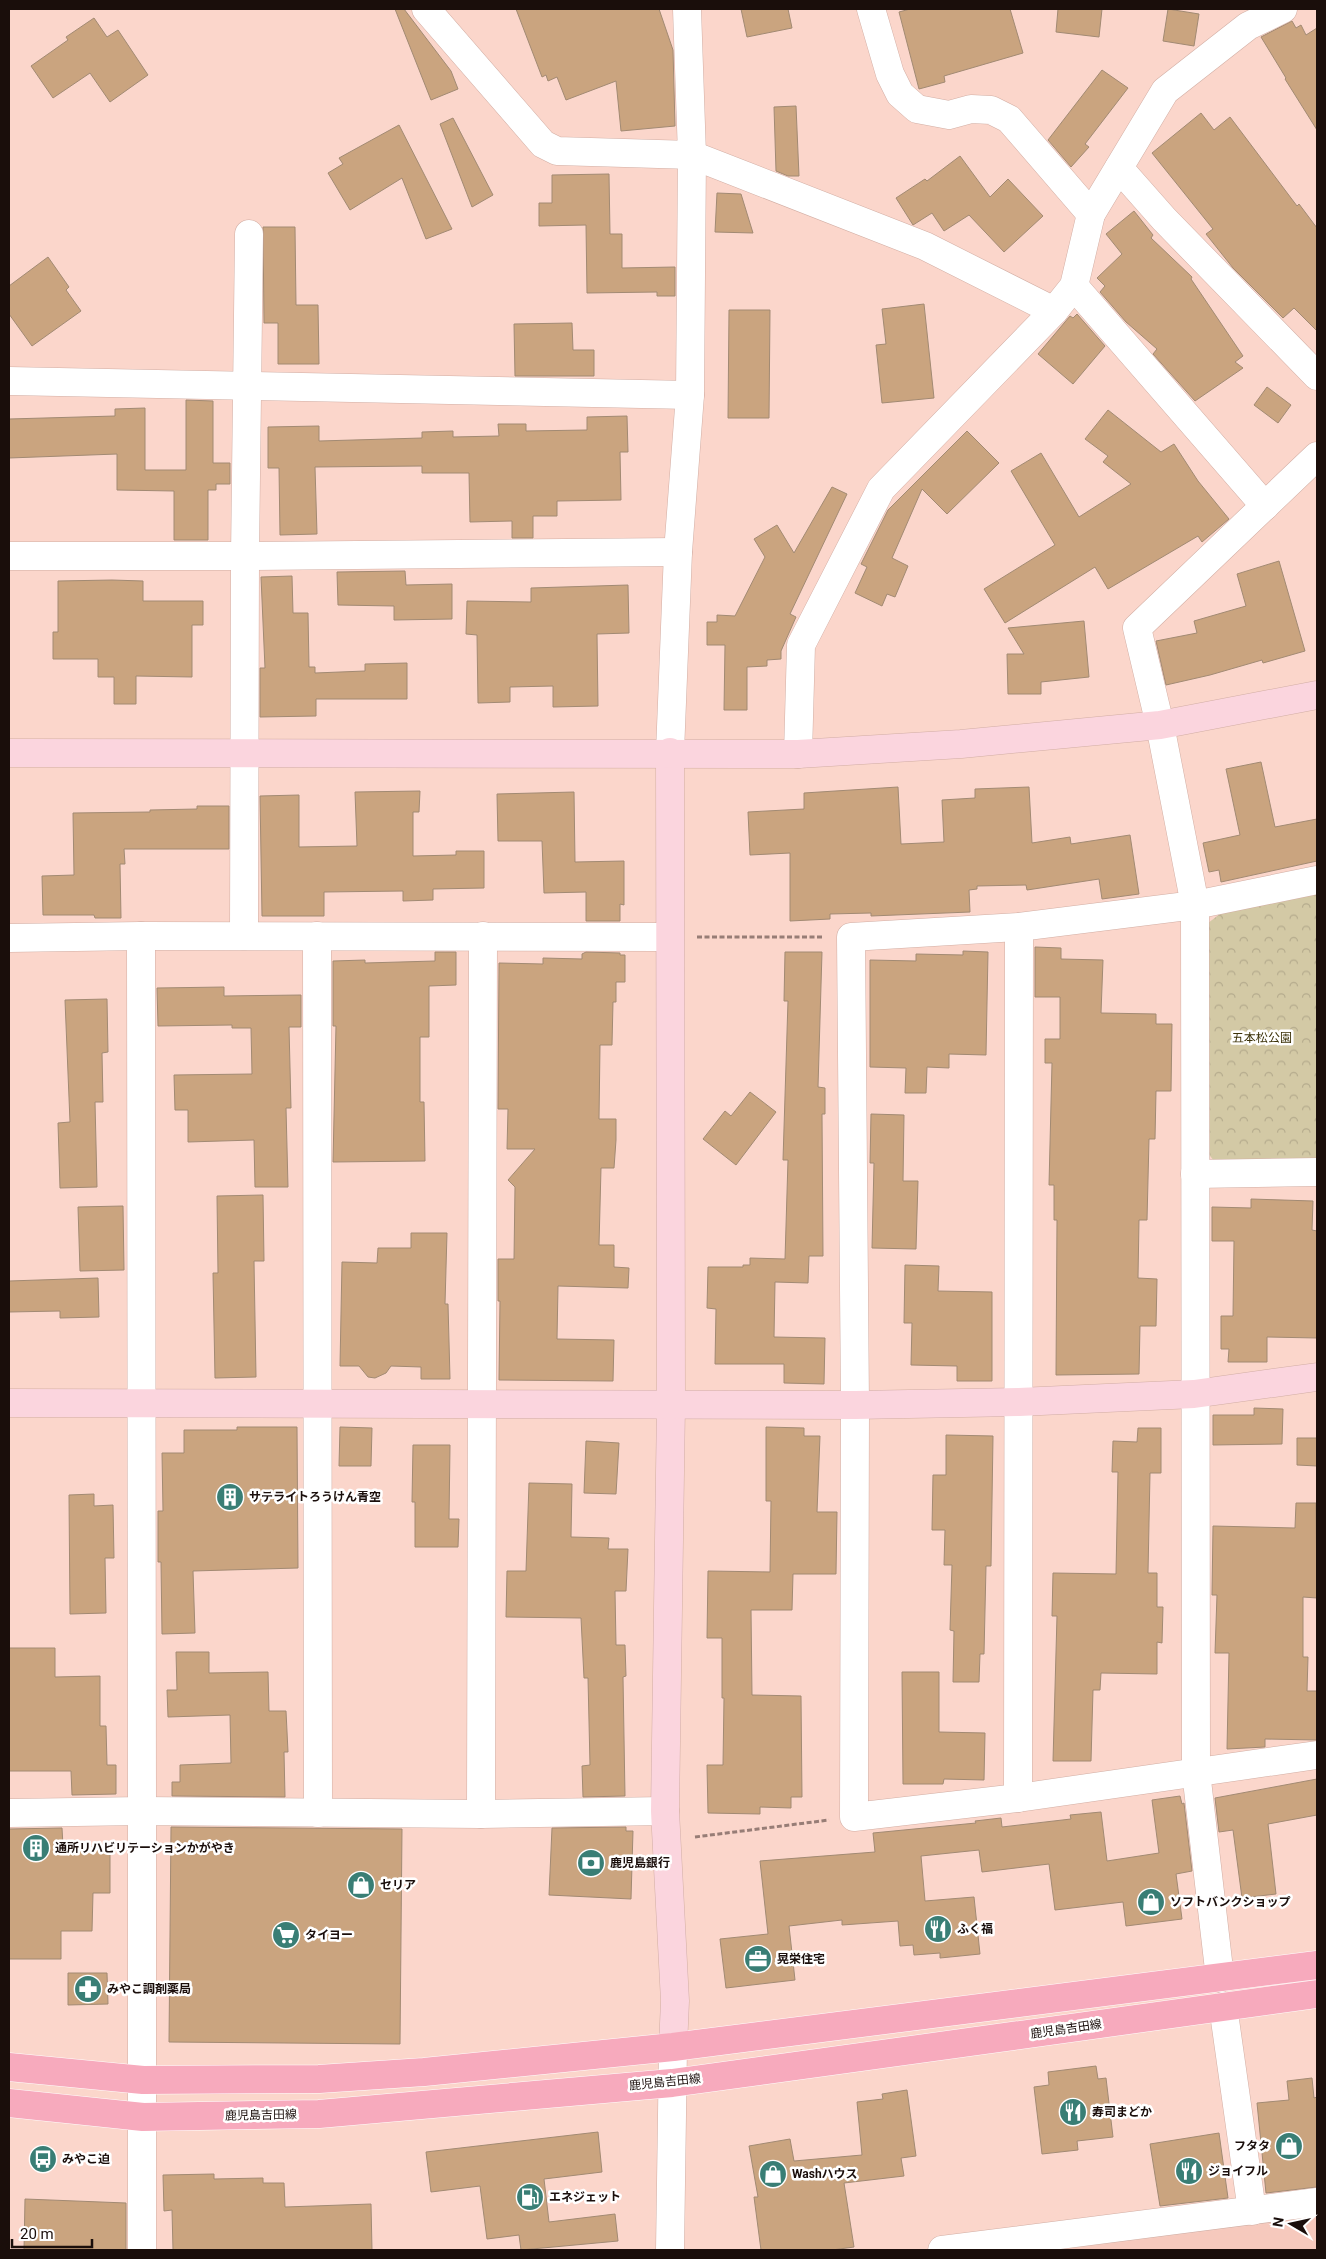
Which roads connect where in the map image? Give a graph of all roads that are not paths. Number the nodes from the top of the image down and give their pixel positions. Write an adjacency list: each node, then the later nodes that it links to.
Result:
1 (426, 9): 5 (street)
2 (688, 9): 5 (street)
3 (871, 9): 7 (street)
4 (1283, 9): 6 (street)
5 (692, 155): 10 (street); 14 (street)
6 (1119, 168): 7 (street); 11 (street)
7 (1091, 214): 9 (street)
8 (249, 234): 13 (street)
9 (1074, 286): 10 (street); 16 (street)
10 (1054, 311): 25 (street)
11 (1317, 376)
12 (9, 382): 13 (street)
13 (247, 388): 14 (street); 19 (street)
14 (690, 395): 17 (street)
15 (1317, 456): 16 (street)
16 (1265, 506): 21 (street)
17 (678, 552): 19 (street); 23 (street)
18 (9, 556): 19 (street)
19 (245, 556): 22 (street)
20 (1317, 695): 21 (street)
21 (1160, 725): 25 (street); 27 (street)
22 (246, 752): 23 (street); 24 (street); 30 (street)
23 (670, 752): 25 (street); 33 (street)
24 (9, 753)
25 (798, 754)
26 (1317, 880): 27 (street)
27 (1195, 904): 28 (street); 36 (street)
28 (1018, 927): 39 (street); 45 (street)
29 (141, 936): 30 (street); 34 (street); 41 (street)
30 (244, 936): 31 (street)
31 (316, 936): 32 (street); 42 (street)
32 (483, 936): 33 (street); 43 (street)
33 (669, 937): 44 (street)
34 (9, 938)
35 (1317, 1172): 36 (street)
36 (1195, 1174): 38 (street)
37 (1317, 1377): 38 (street)
38 (1194, 1394): 39 (street); 47 (street)
39 (1019, 1402): 45 (street); 48 (street)
40 (9, 1404): 41 (street)
41 (142, 1404): 42 (street); 49 (street)
42 (318, 1404): 43 (street); 52 (street)
43 (482, 1404): 44 (street); 53 (street)
44 (671, 1405): 45 (street); 50 (street)
45 (855, 1405): 48 (street)
46 (1317, 1755): 47 (street)
47 (1196, 1772): 48 (street); 55 (street)
48 (1018, 1798)
49 (142, 1811): 51 (street); 52 (street); 60 (street)
50 (666, 1811): 53 (street); 58 (street)
51 (9, 1813)
52 (318, 1814): 53 (street)
53 (482, 1814)
54 (1317, 1965): 55 (main road)
55 (1220, 1978): 58 (main road)
56 (1317, 1994): 57 (main road, 鹿児島吉田線)
57 (1224, 2006): 61 (main road, 鹿児島吉田線); 65 (street)
58 (673, 2047): 60 (main road); 61 (street)
59 (9, 2067): 60 (main road)
60 (143, 2080): 63 (street)
61 (672, 2082): 63 (main road, 鹿児島吉田線); 67 (street)
62 (9, 2103): 63 (main road, 鹿児島吉田線)
63 (142, 2117): 66 (street)
64 (1317, 2202): 65 (street)
65 (1252, 2211): 68 (street)
66 (142, 2250)
67 (670, 2250)
68 (942, 2250)

